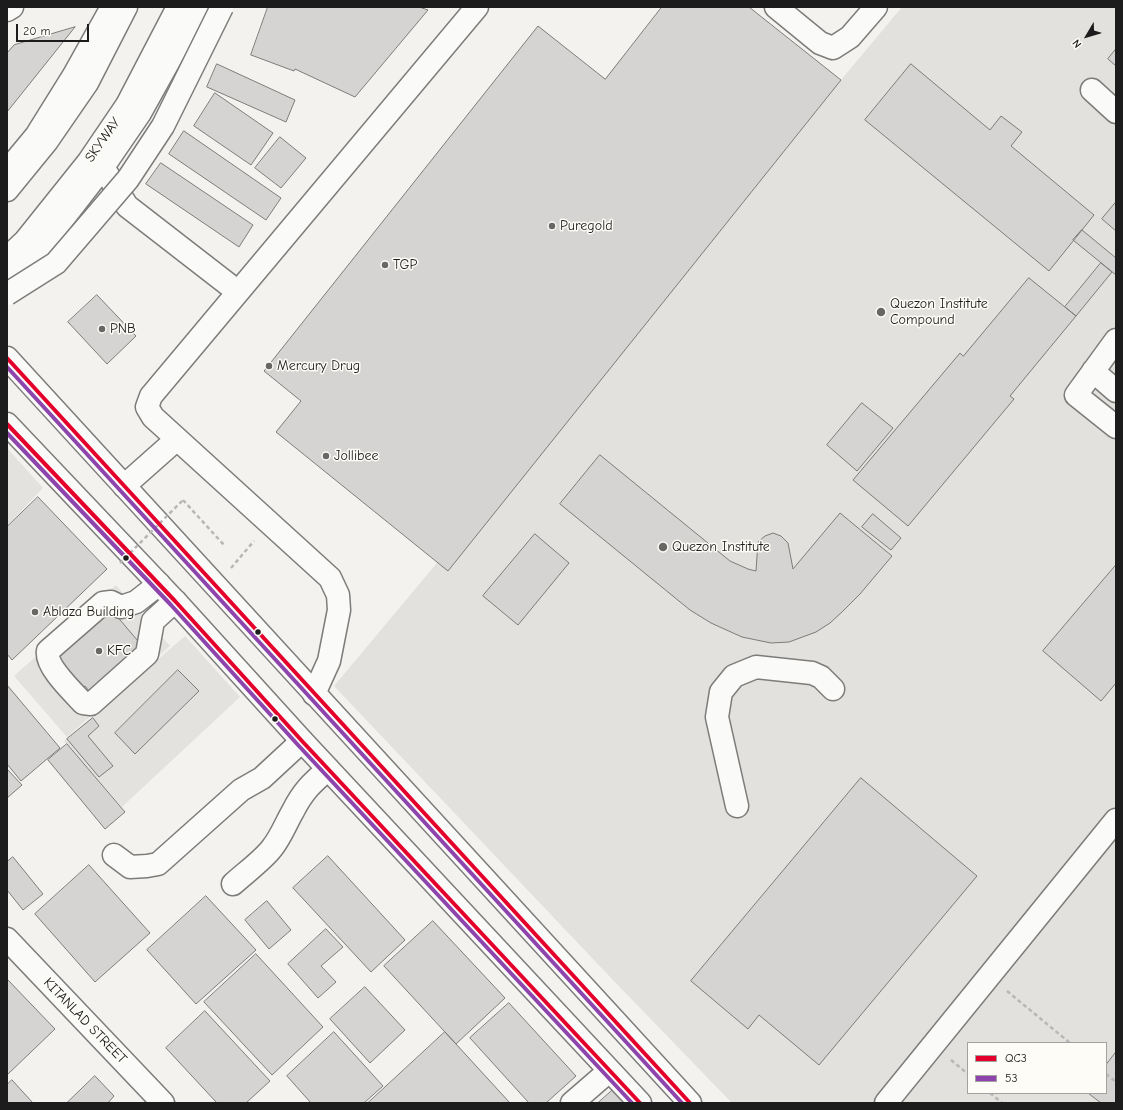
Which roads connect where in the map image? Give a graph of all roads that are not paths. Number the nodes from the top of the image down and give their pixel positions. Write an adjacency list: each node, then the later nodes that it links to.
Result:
1 (12, 7): 10 (main road)
2 (112, 7): 14 (main road)
3 (126, 7): 15 (main road)
4 (178, 7): 16 (main road, SKYWAY)
5 (199, 7): 13 (main road)
6 (222, 7): 19 (main road, bridge)
7 (478, 7): 18 (main road)
8 (776, 7): 9 (main road)
9 (876, 7)
10 (7, 10)
11 (1092, 90): 12 (main road)
12 (1116, 112)
13 (103, 167): 17 (main road); 18 (main road)
14 (7, 171)
15 (7, 190)
16 (7, 258)
17 (7, 286)
18 (238, 292): 26 (main road)
19 (7, 294)
20 (1116, 340): 22 (main road)
21 (7, 358): 27 (main road)
22 (1093, 371): 23 (main road); 25 (main road)
23 (1116, 391)
24 (7, 424): 28 (main road)
25 (1116, 427)
26 (177, 439): 27 (main road); 31 (main road)
27 (124, 486): 31 (main road)
28 (159, 584): 29 (main road); 29 (main road)
29 (175, 600): 32 (main road)
30 (833, 689): 34 (main road)
31 (314, 694): 43 (main road)
32 (302, 741): 33 (main road); 36 (main road)
33 (328, 769): 37 (main road); 39 (main road)
34 (737, 806)
35 (1116, 820): 44 (main road)
36 (114, 855)
37 (233, 884)
38 (7, 939): 40 (main road, KITANLAD STREET)
39 (609, 1070): 41 (main road); 42 (main road)
40 (163, 1103)
41 (572, 1103)
42 (640, 1103)
43 (690, 1103)
44 (886, 1103)

